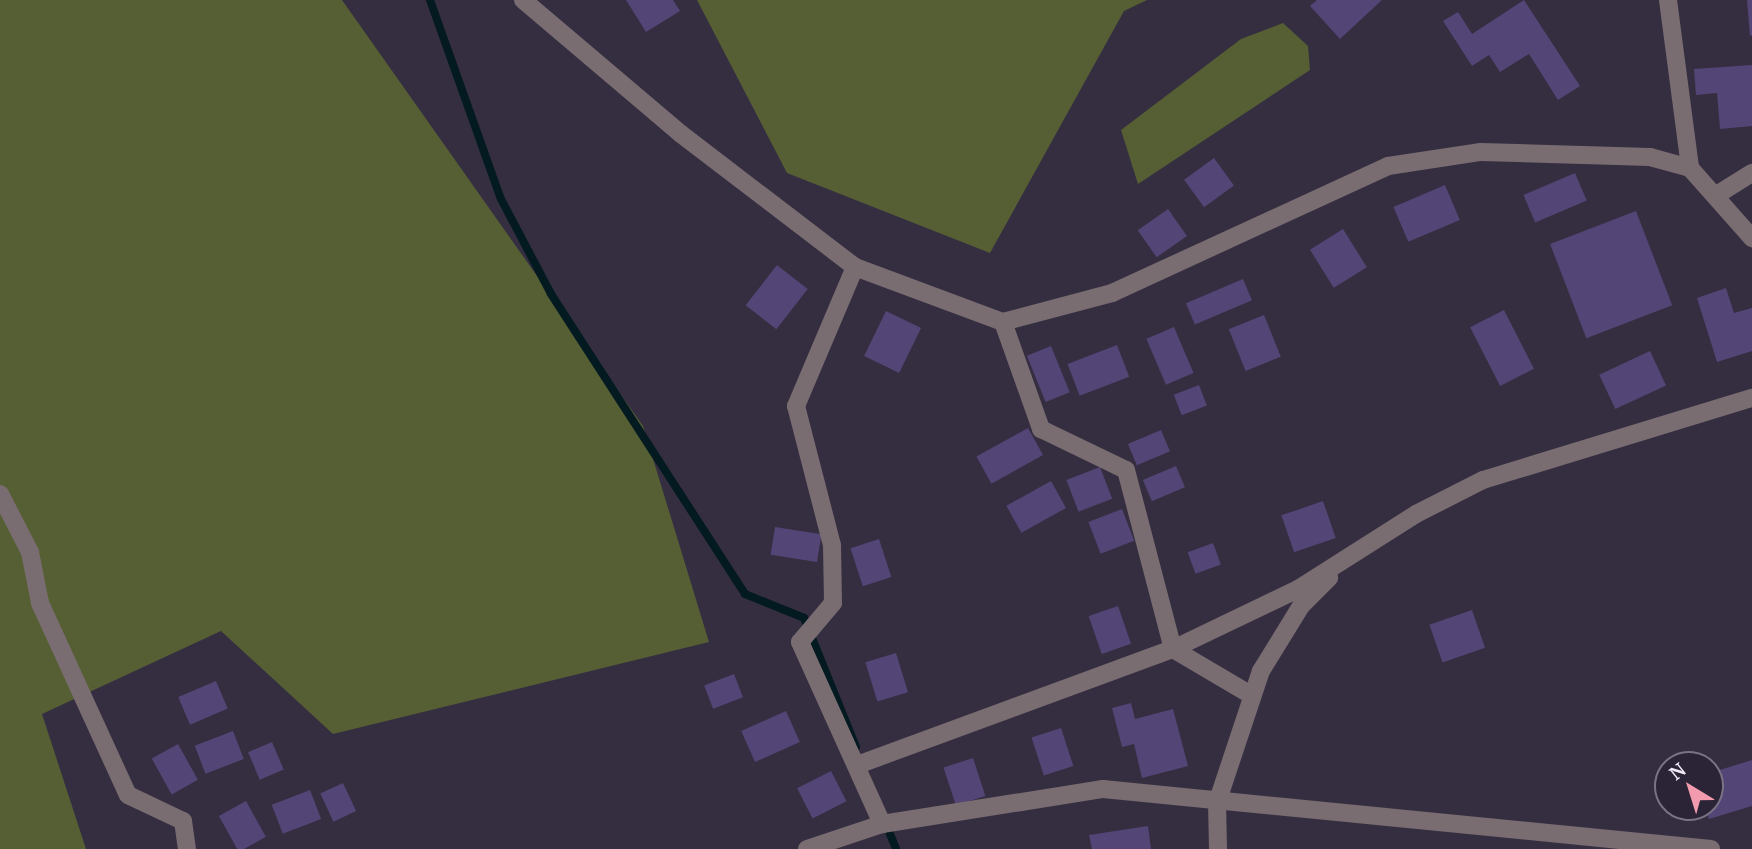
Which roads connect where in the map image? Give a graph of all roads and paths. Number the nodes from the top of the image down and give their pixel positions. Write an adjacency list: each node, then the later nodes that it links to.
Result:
1 (523, 0): 7 (street)
2 (1668, 0): 3 (street)
3 (1690, 168): 5 (street); 8 (street)
4 (1752, 173): 5 (street)
5 (1715, 196): 6 (street)
6 (1752, 238)
7 (855, 267): 8 (street); 14 (street)
8 (1003, 322): 12 (street)
9 (1752, 398): 11 (street)
10 (0, 494): 17 (street)
11 (1352, 555): 12 (street); 13 (street)
12 (1173, 649): 13 (street); 14 (street)
13 (1251, 695): 15 (street)
14 (860, 764): 16 (street)
15 (1217, 803): 16 (street); 19 (street); 20 (street)
16 (882, 824): 18 (street)
17 (187, 849)
18 (807, 849)
19 (1218, 849)
20 (1711, 849)

